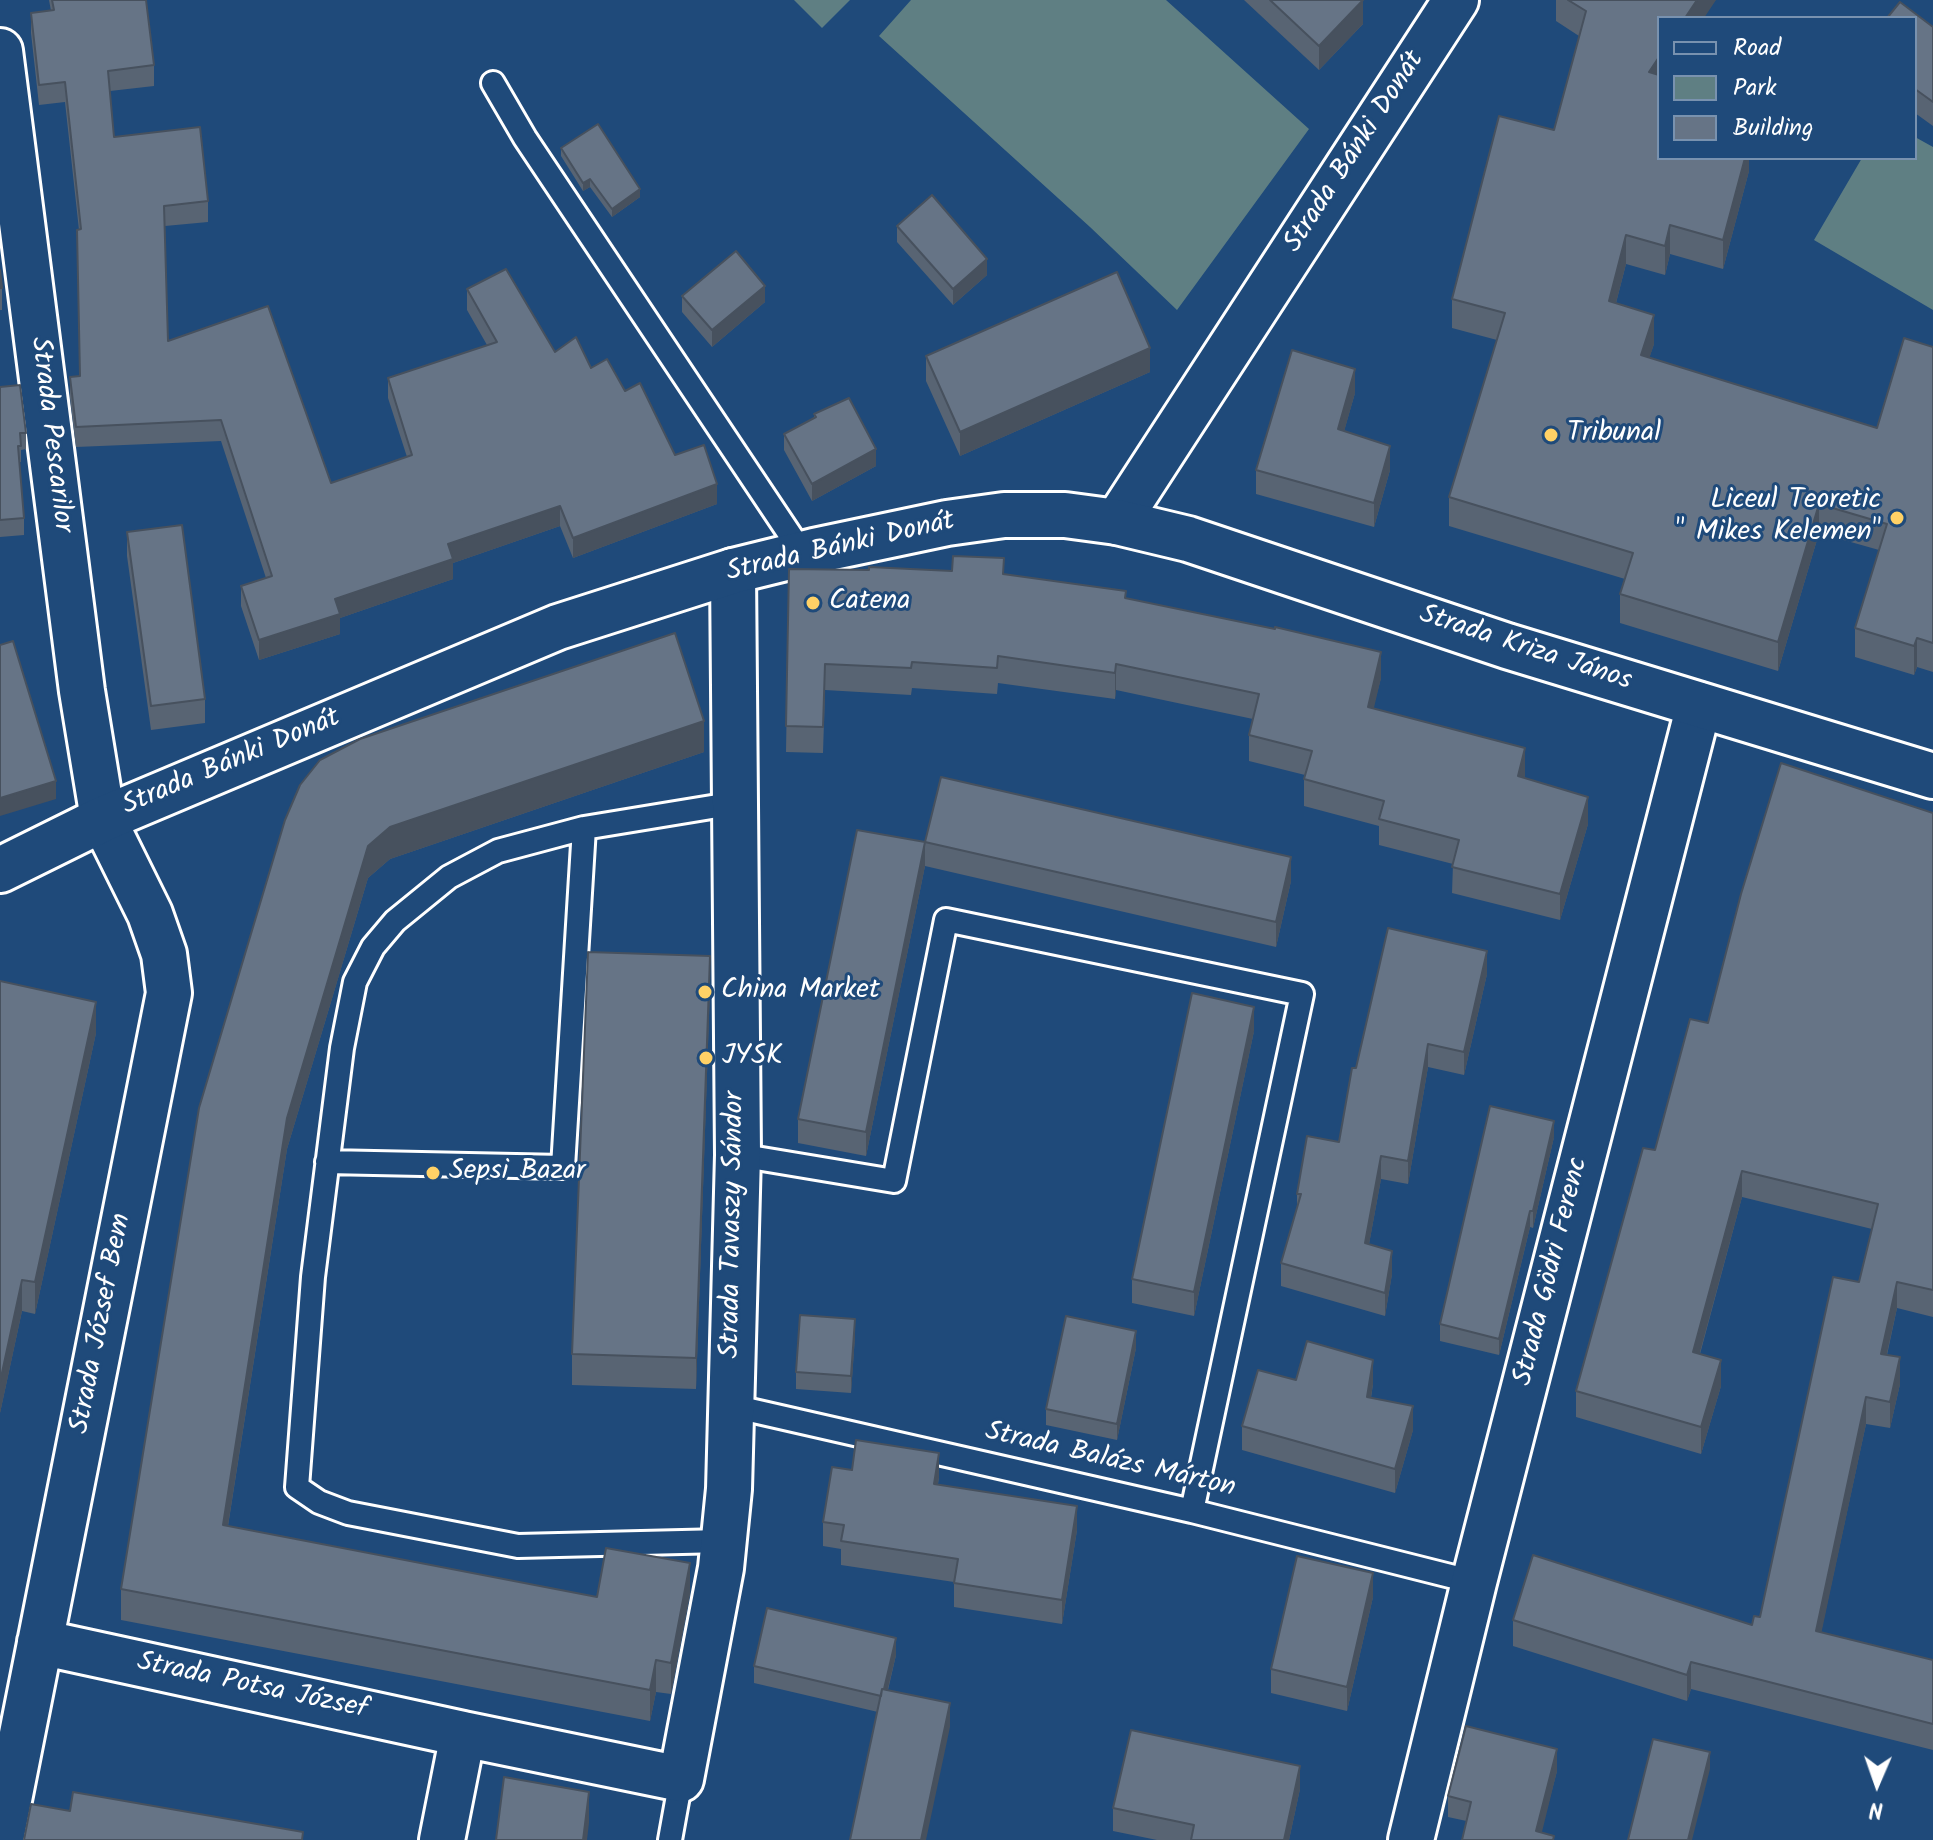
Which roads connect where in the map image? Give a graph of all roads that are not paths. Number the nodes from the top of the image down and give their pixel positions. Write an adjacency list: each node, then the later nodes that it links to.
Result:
1 (1456, 0): 4 (street, Strada Bánki Donát)
2 (0, 51): 10 (street, Strada Pescarilor)
3 (493, 83): 5 (lane)
4 (1117, 522): 5 (street, Strada Bánki Donát); 7 (street, Strada Kriza János)
5 (803, 554): 6 (street, Strada Bánki Donát)
6 (733, 571): 9 (street, Strada Tavaszy Sándor); 10 (street, Strada Bánki Donát)
7 (1699, 705): 8 (street, Strada Kriza János); 18 (street, Strada Gödri Ferenc)
8 (1933, 776)
9 (736, 803): 11 (lane); 13 (street, Strada Tavaszy Sándor)
10 (103, 819): 12 (street, Strada Bánki Donát); 19 (street, Strada József Bem)
11 (584, 828): 14 (lane); 14 (lane)
12 (0, 870)
13 (738, 1155): 15 (street, Strada Tavaszy Sándor); 16 (lane)
14 (327, 1162): 17 (lane)
15 (732, 1406): 16 (lane, Strada Balázs Márton); 17 (street, Strada Tavaszy Sándor)
16 (1192, 1511): 18 (lane, Strada Balázs Márton)
17 (723, 1541): 21 (street, Strada Tavaszy Sándor)
18 (1474, 1582): 25 (street, Strada Gödri Ferenc)
19 (40, 1642): 20 (street, Strada Potsa József); 22 (street, Strada József Bem)
20 (463, 1734): 21 (street, Strada Potsa József); 23 (street)
21 (681, 1779): 24 (lane)
22 (1, 1840)
23 (442, 1840)
24 (670, 1840)
25 (1411, 1840)

